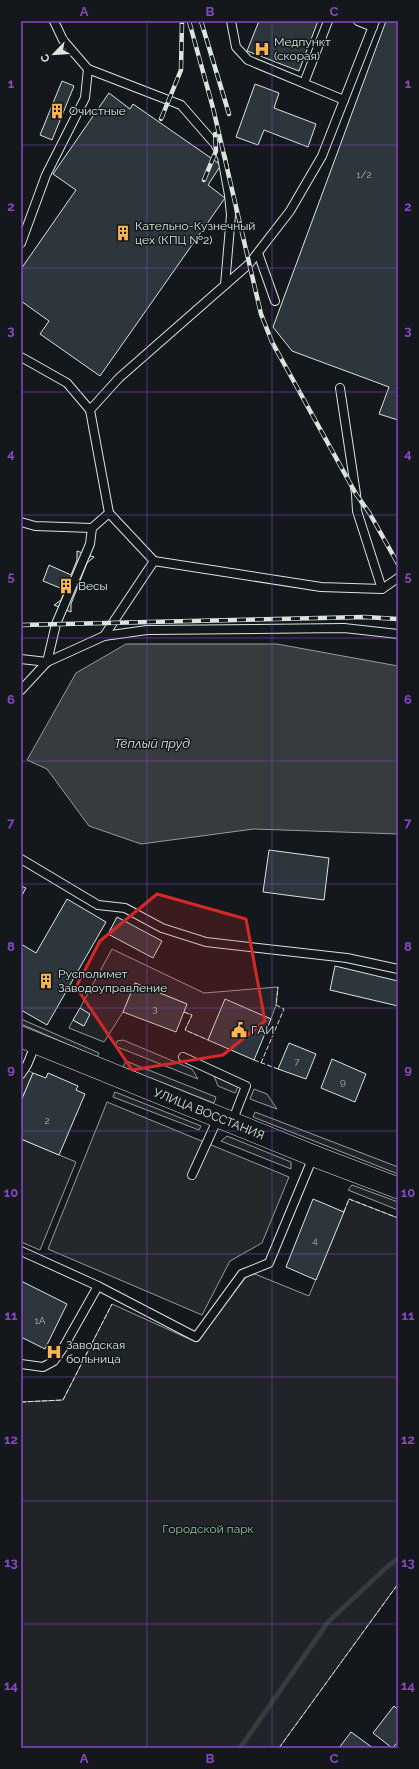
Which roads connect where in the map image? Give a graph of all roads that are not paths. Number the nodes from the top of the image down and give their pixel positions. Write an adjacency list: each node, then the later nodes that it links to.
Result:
1 (54, 21): 6 (lane)
2 (231, 21): 7 (lane)
3 (328, 21): 7 (lane)
4 (358, 21): 5 (lane)
5 (374, 24): 8 (lane)
6 (88, 69): 9 (lane); 11 (lane)
7 (304, 83): 8 (lane)
8 (344, 100): 10 (lane)
9 (21, 243)
10 (258, 253): 11 (lane); 12 (lane)
11 (225, 286): 15 (lane)
12 (275, 301)
13 (21, 357): 15 (lane)
14 (340, 388): 21 (lane)
15 (90, 410): 16 (lane)
16 (109, 512): 18 (lane); 19 (lane)
17 (21, 522): 18 (lane)
18 (92, 528): 25 (lane)
19 (154, 561): 21 (lane); 23 (lane)
20 (398, 578): 21 (lane)
21 (382, 589)
22 (398, 634): 23 (lane)
23 (104, 636): 25 (lane)
24 (21, 659): 25 (lane)
25 (48, 662): 26 (lane)
26 (21, 690)
27 (21, 860): 28 (lane)
28 (398, 969)
29 (28, 1040): 31 (lane); 32 (street, УЛИЦА ВОССТАНИЯ)
30 (183, 1057): 32 (lane)
31 (21, 1074)
32 (225, 1120): 33 (street, УЛИЦА ВОССТАНИЯ); 34 (lane)
33 (314, 1156): 35 (street, УЛИЦА ВОССТАНИЯ); 37 (lane)
34 (192, 1175)
35 (398, 1188)
36 (21, 1251): 37 (lane)
37 (98, 1286): 38 (lane)
38 (21, 1364)

